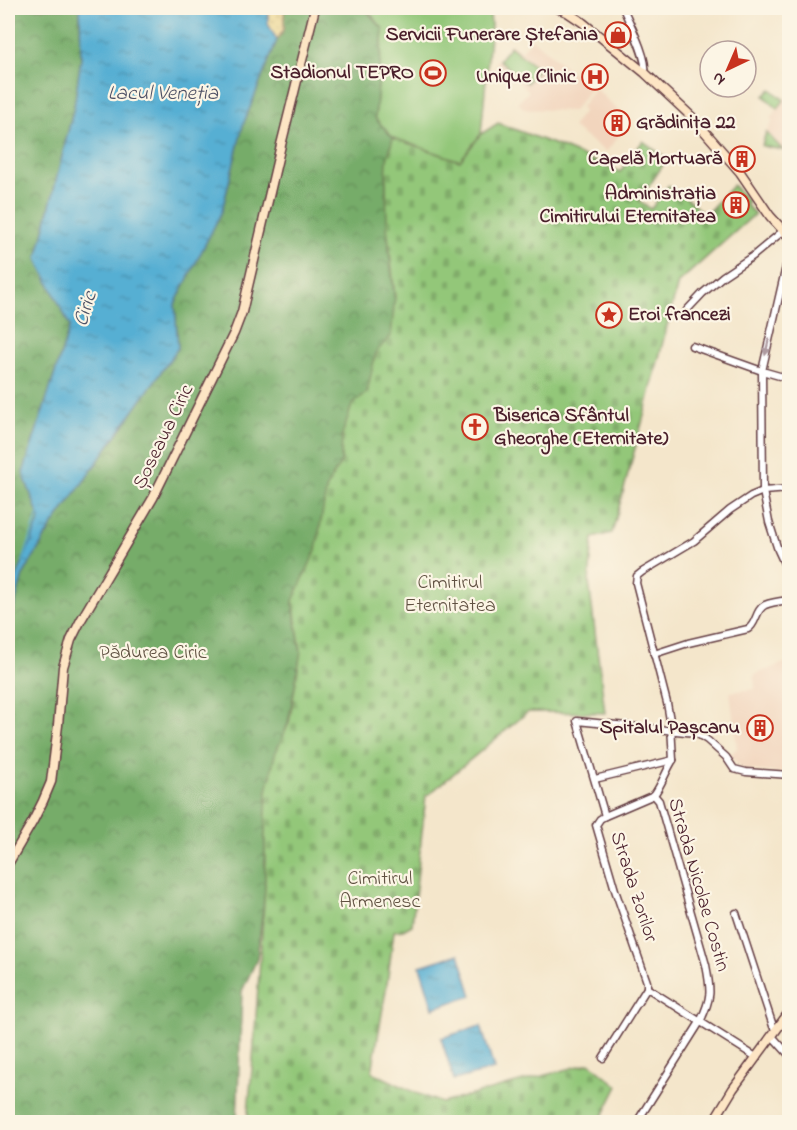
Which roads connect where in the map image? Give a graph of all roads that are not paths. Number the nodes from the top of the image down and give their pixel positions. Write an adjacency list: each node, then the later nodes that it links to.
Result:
1 (315, 8): 22 (street, Șoseaua Ciric)
2 (557, 8): 4 (street)
3 (623, 8): 4 (street)
4 (645, 73): 5 (street)
5 (787, 235): 7 (street)
6 (789, 249): 9 (street, one-way to 9)
7 (687, 310)
8 (692, 346): 9 (street)
9 (762, 371): 10 (street); 12 (street)
10 (789, 379)
11 (789, 489): 12 (street)
12 (763, 491): 13 (street); 15 (street)
13 (789, 576)
14 (789, 600): 15 (street)
15 (654, 654): 16 (street)
16 (671, 730): 17 (street); 18 (street); 19 (street, Strada Zorilor)
17 (673, 759): 19 (street); 20 (street, Strada Nicolae Costin)
18 (789, 775)
19 (595, 779): 21 (street, Strada Zorilor)
20 (654, 795): 21 (street); 26 (street, Strada Nicolae Costin)
21 (606, 816): 24 (street, Strada Zorilor)
22 (8, 864)
23 (736, 913): 27 (street)
24 (647, 988): 26 (street); 30 (street)
25 (789, 1011): 27 (street)
26 (700, 1022): 29 (street); 31 (street, Strada Nicolae Costin)
27 (774, 1033): 28 (street); 29 (street)
28 (789, 1056)
29 (756, 1057): 32 (street)
30 (603, 1058)
31 (637, 1122)
32 (713, 1122)

